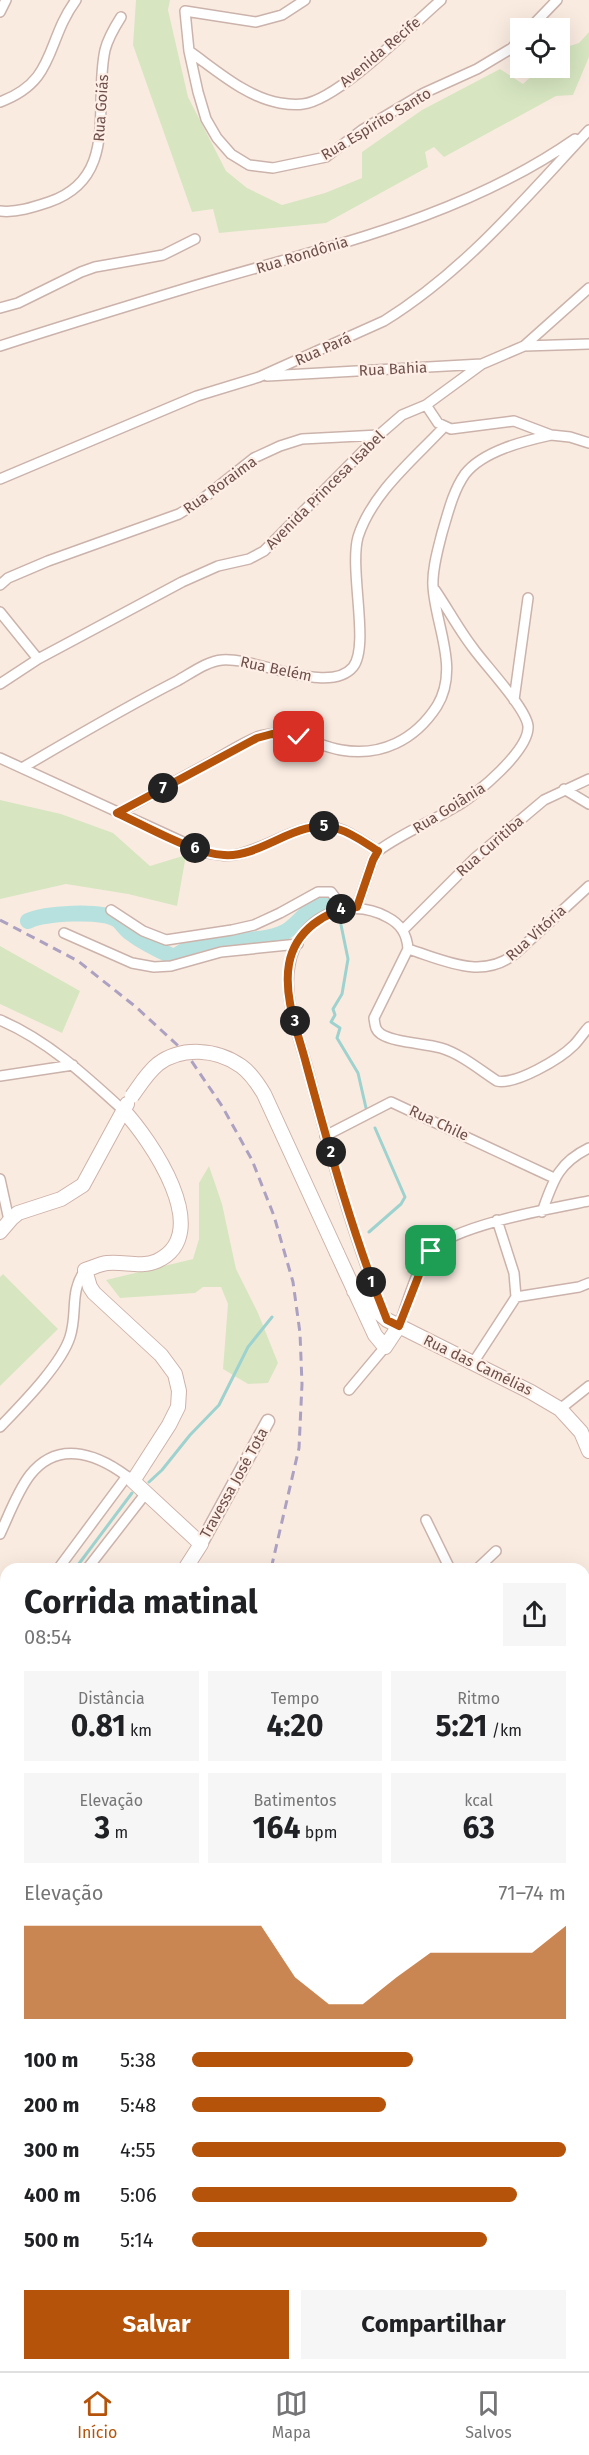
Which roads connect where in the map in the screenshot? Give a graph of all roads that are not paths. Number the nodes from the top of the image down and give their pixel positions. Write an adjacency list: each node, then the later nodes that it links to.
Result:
1 (6, 0): 6 (street)
2 (76, 0): 11 (street)
3 (305, 0): 10 (street, Rua Espírito Santo)
4 (441, 0): 10 (street, Avenida Recife)
5 (557, 0): 8 (street)
6 (0, 12)
7 (121, 17): 13 (street, Rua Goiás)
8 (540, 18)
9 (510, 49): 10 (street, Rua Espírito Santo)
10 (189, 51)
11 (0, 102)
12 (589, 129): 18 (street, Rua Rondônia); 21 (street, Rua Pará)
13 (0, 212)
14 (195, 239): 16 (street)
15 (589, 288): 19 (street, Rua Bahia)
16 (0, 308)
17 (589, 344): 19 (street, Rua Bahia)
18 (0, 346)
19 (524, 346): 20 (street, Rua Bahia)
20 (482, 364): 21 (street, Rua Bahia); 22 (street, Avenida Princesa Isabel)
21 (259, 377): 27 (street, Rua Pará)
22 (426, 405): 23 (street); 24 (street, Avenida Princesa Isabel)
23 (444, 427): 25 (street); 36 (street, Rua Belém)
24 (379, 435): 28 (street, Rua Roraima); 32 (street, Avenida Princesa Isabel)
25 (551, 435): 26 (street); 29 (street)
26 (589, 443)
27 (2, 478)
28 (0, 585)
29 (433, 586): 34 (street, Rua Goiânia); 40 (street)
30 (528, 598): 34 (street)
31 (0, 612): 32 (street)
32 (38, 659): 33 (street, Avenida Princesa Isabel)
33 (0, 684)
34 (514, 700): 41 (street, Rua Goiânia)
35 (0, 758): 36 (street)
36 (22, 768): 40 (street)
37 (589, 779): 38 (street, Rua Curitiba)
38 (564, 789): 39 (street); 46 (street, Rua Curitiba)
39 (589, 804)
40 (117, 813): 41 (street)
41 (378, 851): 43 (street)
42 (589, 886): 49 (street, Rua Vitória)
43 (357, 907): 44 (street); 46 (street)
44 (343, 908): 45 (street); 48 (street)
45 (111, 910)
46 (403, 930): 49 (street)
47 (64, 933): 48 (street)
48 (298, 944): 55 (street)
49 (408, 949): 51 (street)
50 (0, 1020): 52 (street)
51 (589, 1027)
52 (73, 1065): 53 (street); 54 (street)
53 (0, 1076)
54 (123, 1110): 61 (main road); 64 (main road); 66 (main road, bridge)
55 (325, 1136): 57 (street, Rua Chile); 68 (street)
56 (589, 1148): 57 (street)
57 (554, 1178): 60 (street)
58 (0, 1179): 61 (street)
59 (589, 1201): 60 (street)
60 (542, 1212): 62 (street)
61 (9, 1220): 63 (main road)
62 (497, 1220): 67 (street); 68 (street)
63 (0, 1232)
64 (85, 1270): 75 (street); 77 (main road)
65 (589, 1282): 67 (street)
66 (354, 1291): 68 (main road, Rua das Camélias); 69 (main road)
67 (516, 1297): 70 (street)
68 (393, 1323): 69 (main road); 70 (main road, Rua das Camélias)
69 (385, 1347): 72 (street)
70 (473, 1363): 73 (main road, Rua das Camélias)
71 (589, 1386): 73 (street)
72 (349, 1390)
73 (560, 1409): 76 (main road, Rua das Camélias)
74 (268, 1421): 81 (street, Travessa José Tota)
75 (0, 1427)
76 (589, 1452)
77 (130, 1478): 78 (main road); 80 (street); 83 (street)
78 (146, 1494): 81 (main road); 84 (street)
79 (426, 1520): 86 (street)
80 (0, 1534)
81 (201, 1544): 85 (main road)
82 (496, 1551): 87 (street)
83 (63, 1563)
84 (92, 1563)
85 (188, 1563)
86 (447, 1563)
87 (483, 1563)

